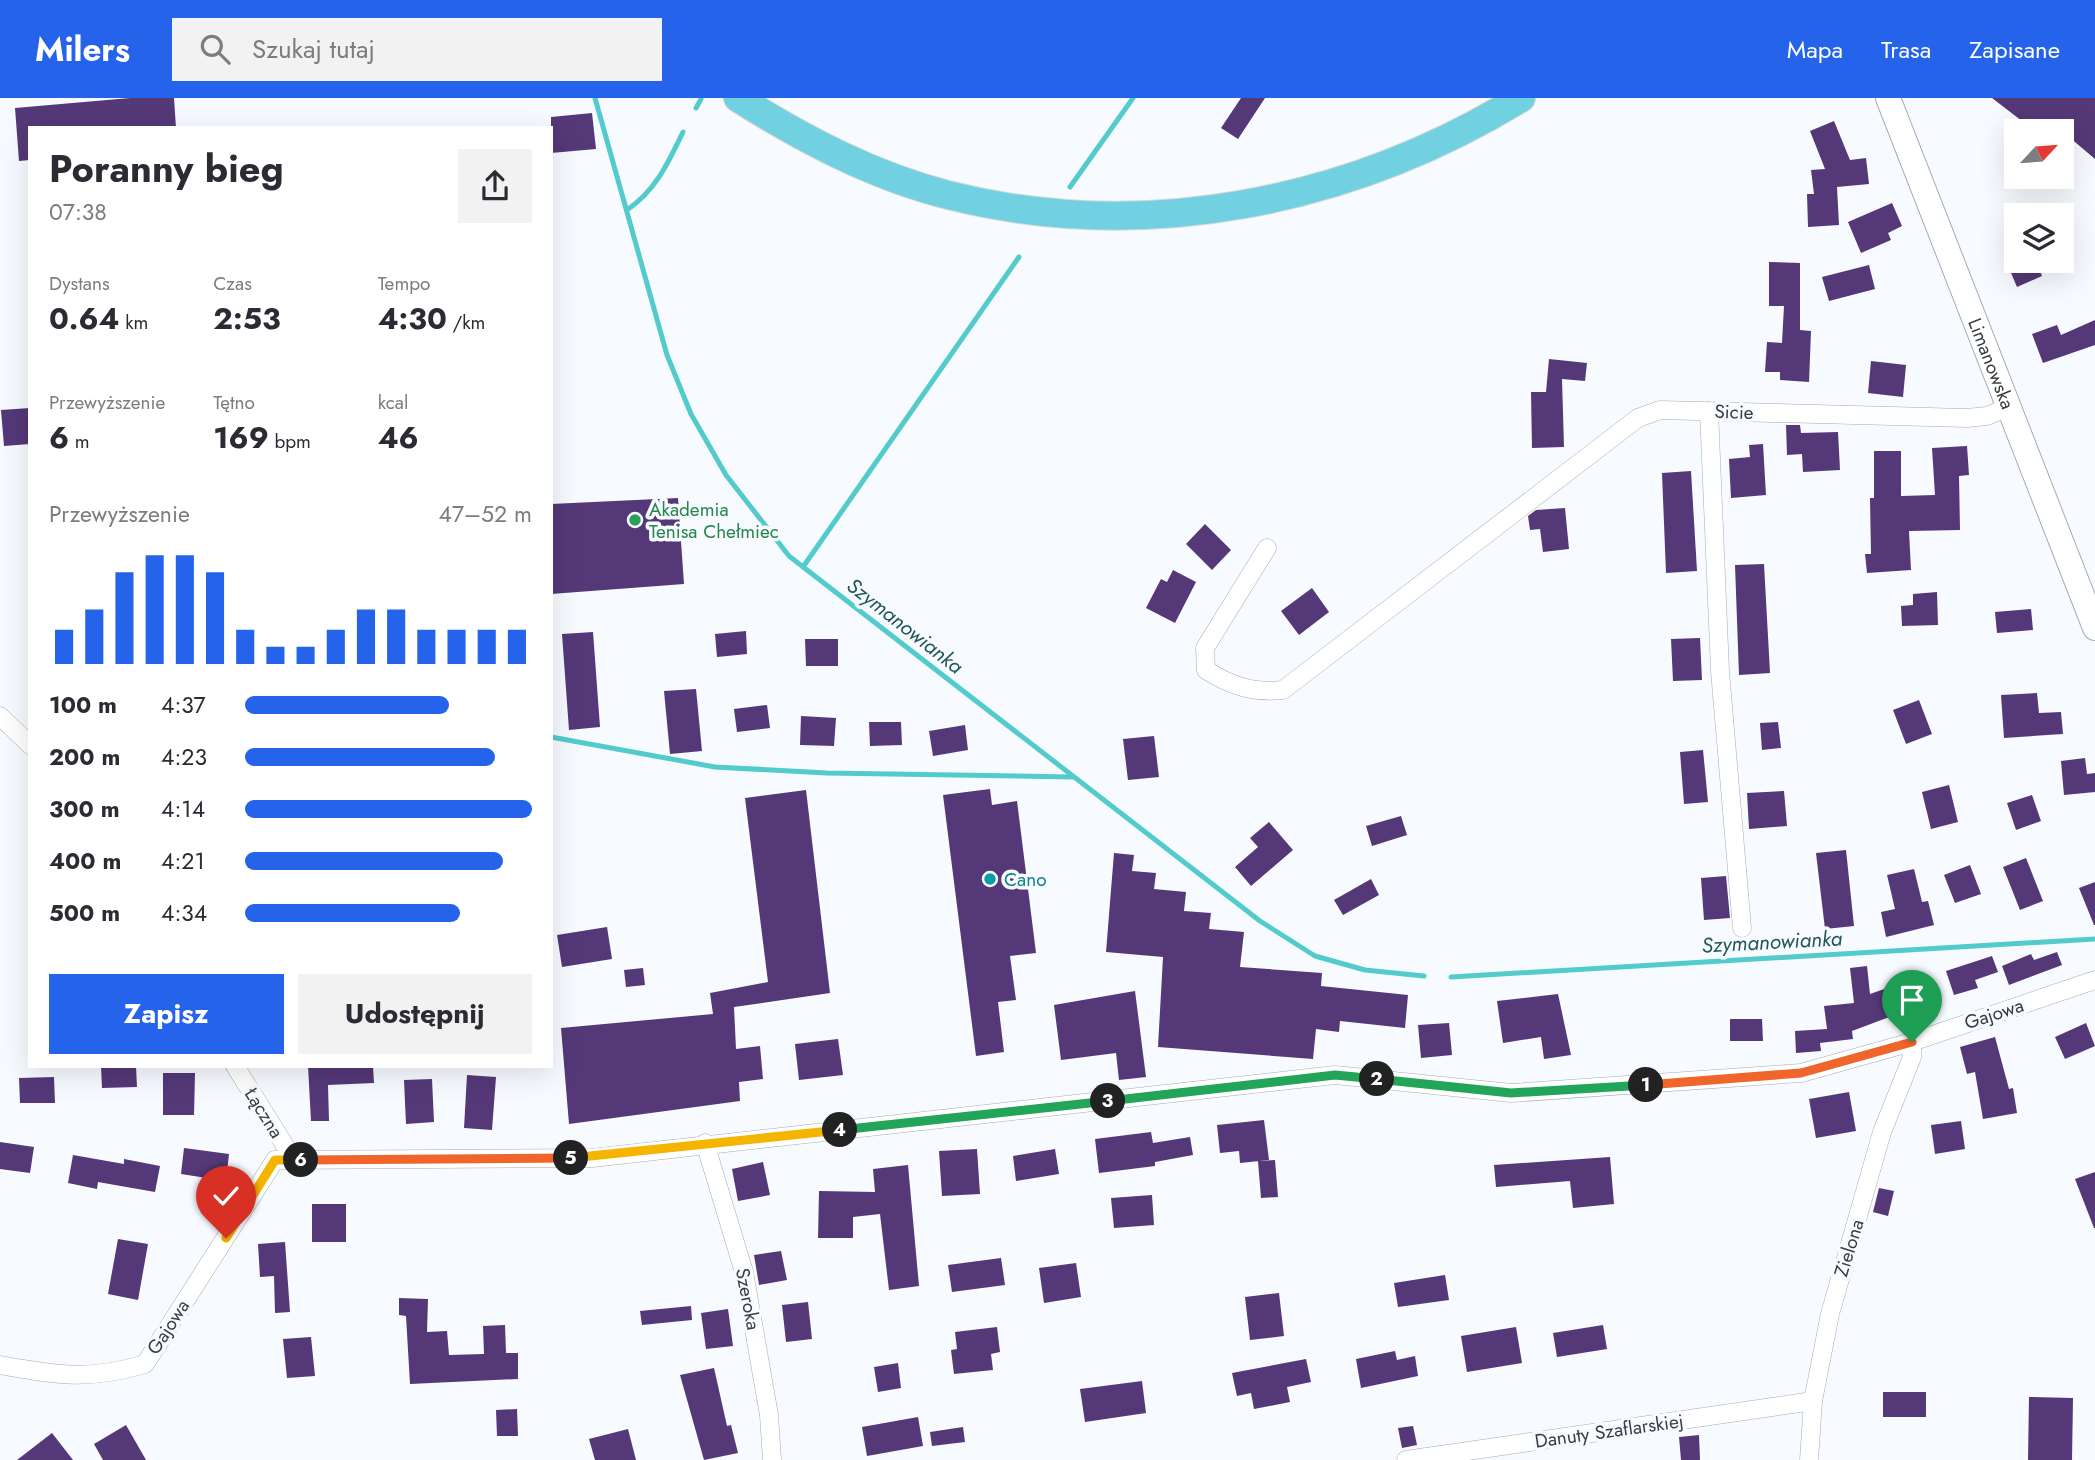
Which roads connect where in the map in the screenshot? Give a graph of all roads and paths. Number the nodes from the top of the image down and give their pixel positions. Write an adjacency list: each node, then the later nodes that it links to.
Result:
1 (738, 98): 2 (main road)
2 (1521, 98)
3 (1888, 98): 4 (main road, Limanowska)
4 (2009, 407): 5 (street, Sicie); 7 (main road, Limanowska)
5 (1709, 411): 6 (street, Sicie); 10 (street)
6 (1268, 548)
7 (2095, 628)
8 (0, 716): 9 (street)
9 (28, 743)
10 (1742, 928)
11 (2095, 980): 12 (street, Gajowa)
12 (1912, 1042): 14 (street, Gajowa); 17 (street, Zielona)
13 (236, 1068): 15 (street, Łączna)
14 (705, 1143): 15 (street, Gajowa); 18 (street, Szeroka)
15 (294, 1160): 16 (street, Gajowa)
16 (0, 1365)
17 (1813, 1401): 19 (street, Danuty Szaflarskiej); 20 (street, Zielona)
18 (772, 1460)
19 (1406, 1460)
20 (1809, 1460)

